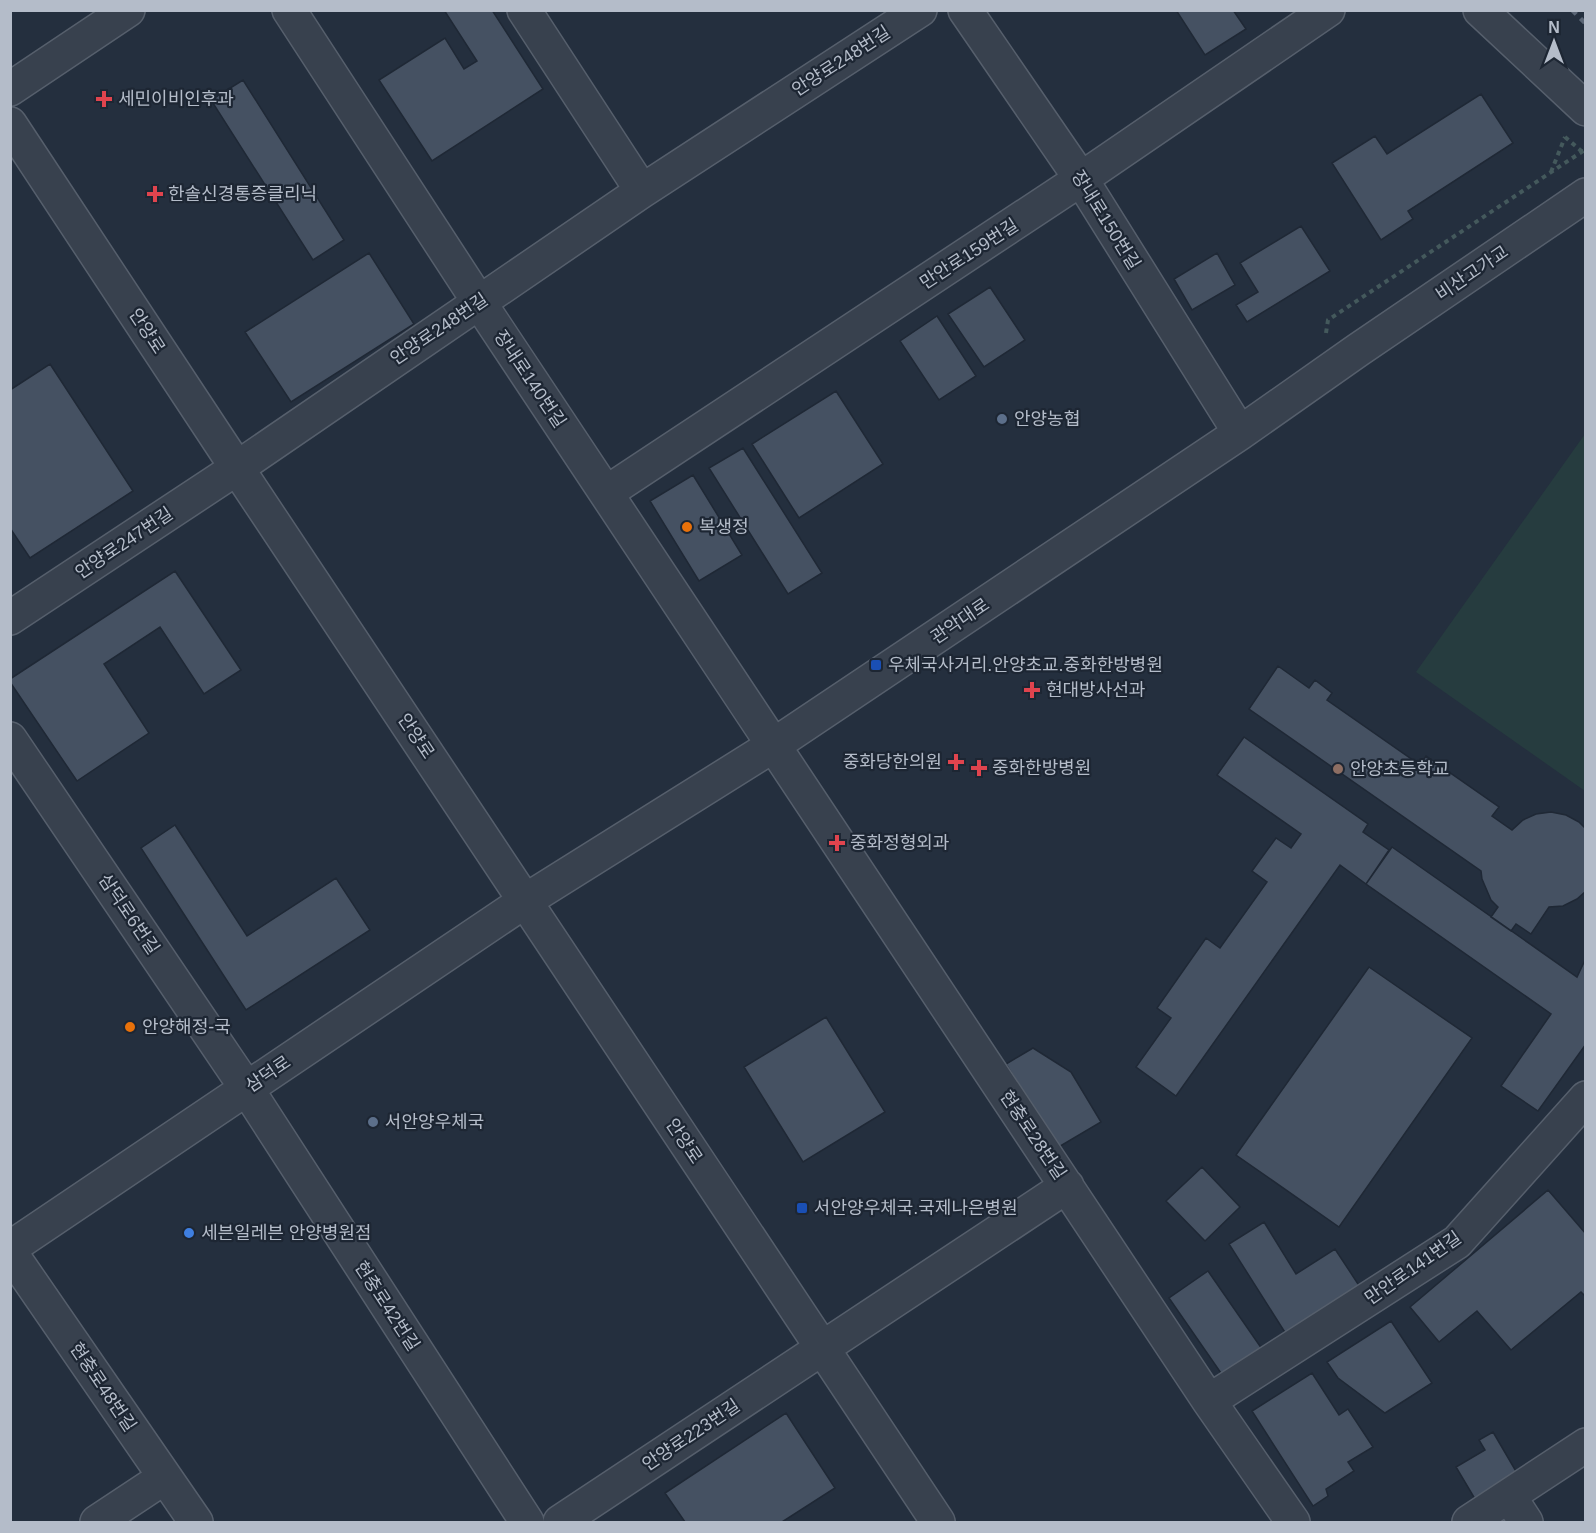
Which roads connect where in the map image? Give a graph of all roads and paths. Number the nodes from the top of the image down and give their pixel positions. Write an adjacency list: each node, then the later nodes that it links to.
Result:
1 (128, 10): 8 (street)
2 (289, 10): 17 (street, 장내로140번길)
3 (524, 10): 15 (street)
4 (920, 10): 15 (street, 안양로248번길)
5 (965, 10): 14 (street, 장내로150번길)
6 (1328, 10): 14 (street, 만안로159번길)
7 (1480, 10): 9 (street)
8 (10, 89)
9 (1586, 109)
10 (10, 124): 21 (street, 안양로)
11 (1586, 149): 13 (path)
12 (1586, 155): 13 (path, bridge)
13 (1551, 172): 19 (path)
14 (1081, 179): 20 (street, 장내로150번길); 22 (street, 만안로159번길)
15 (642, 191): 17 (street, 안양로248번길)
16 (1586, 195): 18 (street, 비산고가교)
17 (479, 302): 21 (street, 안양로248번길); 22 (street, 장내로140번길)
18 (1358, 350): 19 (street, 관악대로)
19 (1319, 377): 20 (street, 관악대로)
20 (1240, 433): 25 (street, 관악대로)
21 (237, 468): 23 (street, 안양로247번길); 26 (street, 안양로)
22 (606, 493): 25 (street, 장내로140번길)
23 (10, 618)
24 (10, 739): 27 (street, 삼덕로6번길)
25 (774, 745): 26 (street, 관악대로); 29 (street, 현충로28번길)
26 (525, 901): 27 (street, 삼덕로); 31 (street, 안양로)
27 (247, 1089): 30 (street, 삼덕로); 38 (street, 현충로42번길)
28 (1586, 1098): 32 (street, 만안로141번길)
29 (1067, 1186): 31 (street); 32 (street, 현충로28번길)
30 (10, 1250): 34 (street, 현충로48번길)
31 (821, 1348): 39 (street, 안양로223번길); 40 (street, 안양로)
32 (1209, 1401): 41 (street, 현충로28번길)
33 (1586, 1445): 35 (street)
34 (165, 1477): 36 (street); 37 (street, 현충로48번길)
35 (1518, 1509): 42 (street)
36 (96, 1522)
37 (195, 1522)
38 (527, 1522)
39 (560, 1522)
40 (938, 1522)
41 (1293, 1522)
42 (1469, 1522)

